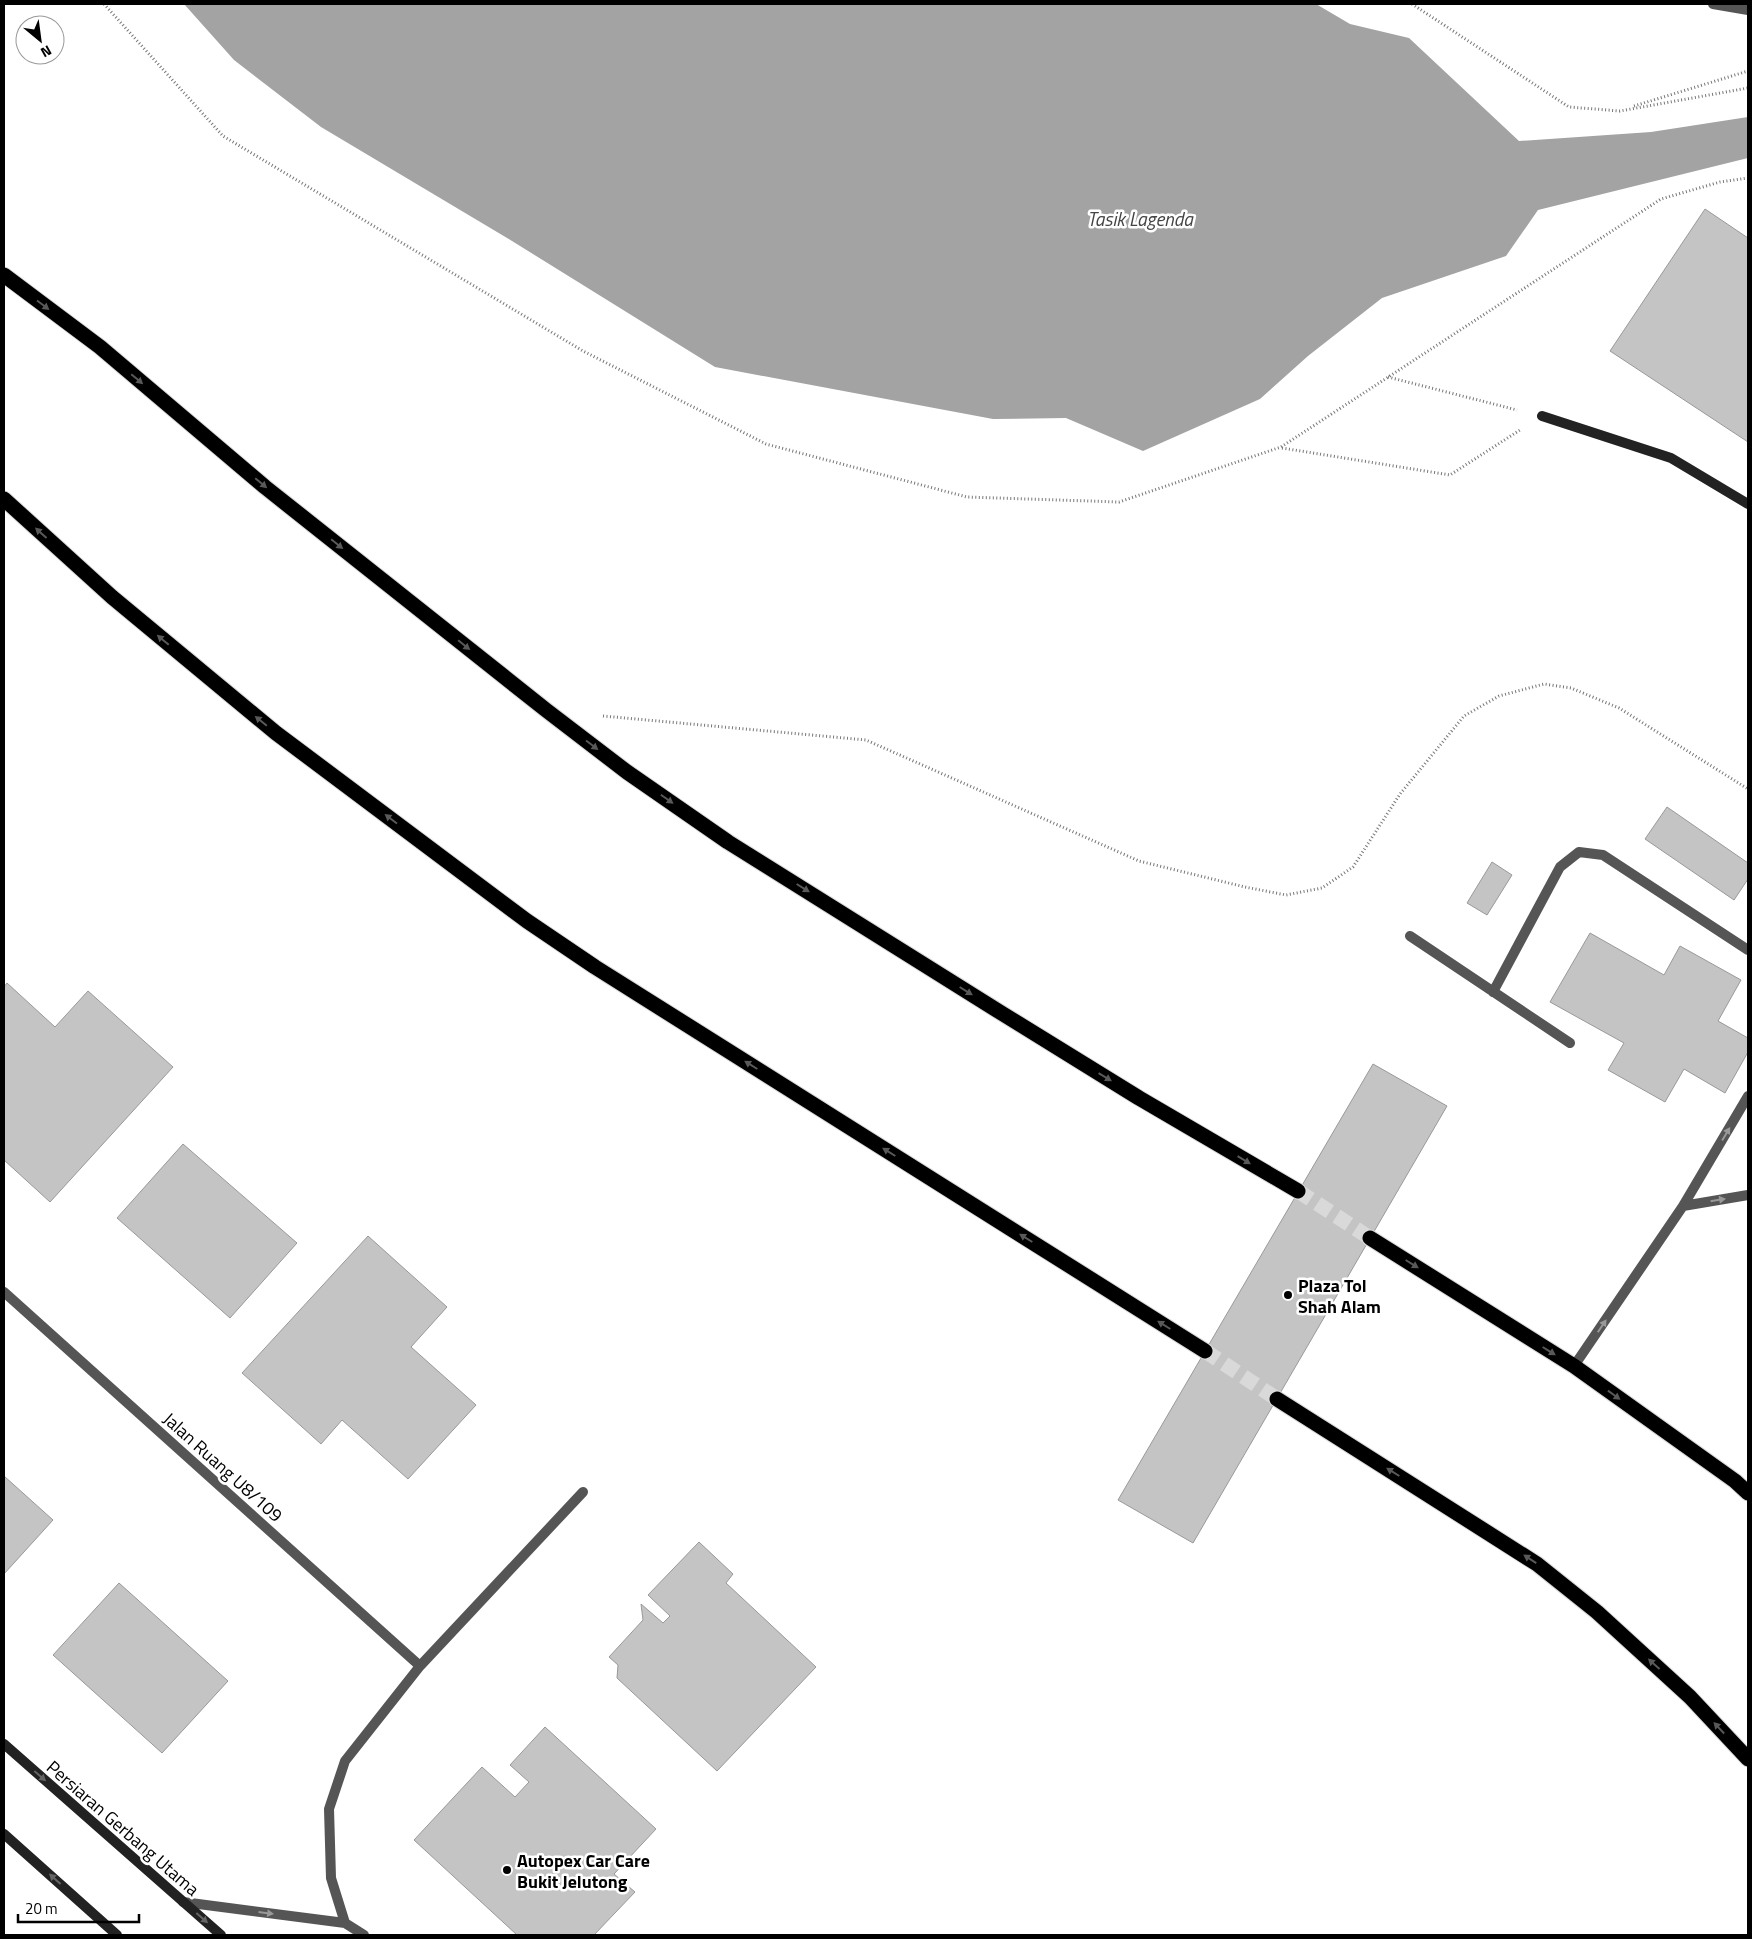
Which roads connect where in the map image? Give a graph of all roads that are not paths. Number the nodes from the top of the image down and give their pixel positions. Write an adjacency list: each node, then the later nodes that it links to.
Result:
1 (1713, 4): 2 (street)
2 (1748, 10)
3 (4, 276): 12 (highway, one-way to 12)
4 (1542, 416): 6 (main road)
5 (4, 499): 17 (highway, one-way to 5)
6 (1748, 504)
7 (1410, 936): 9 (street)
8 (1748, 950): 9 (street)
9 (1493, 992): 10 (street)
10 (1570, 1044)
11 (1748, 1096): 14 (street, one-way to 11)
12 (1298, 1192)
13 (1748, 1195): 14 (street, one-way to 13)
14 (1684, 1206): 18 (street, one-way to 14)
15 (1370, 1238): 18 (highway, one-way to 18)
16 (4, 1292): 22 (street, Jalan Ruang U8/109)
17 (1205, 1351)
18 (1574, 1366): 21 (highway, one-way to 21)
19 (1277, 1399): 24 (highway, one-way to 19)
20 (583, 1492): 22 (street)
21 (1748, 1493)
22 (420, 1666): 27 (street)
23 (4, 1744): 26 (main road, Persiaran Gerbang Utama, one-way to 26)
24 (1748, 1759)
25 (4, 1834): 28 (main road, one-way to 25)
26 (183, 1902): 27 (street, one-way to 27); 29 (main road, Persiaran Gerbang Utama, one-way to 29)
27 (345, 1923): 30 (street)
28 (117, 1935)
29 (221, 1935)
30 (364, 1935)

